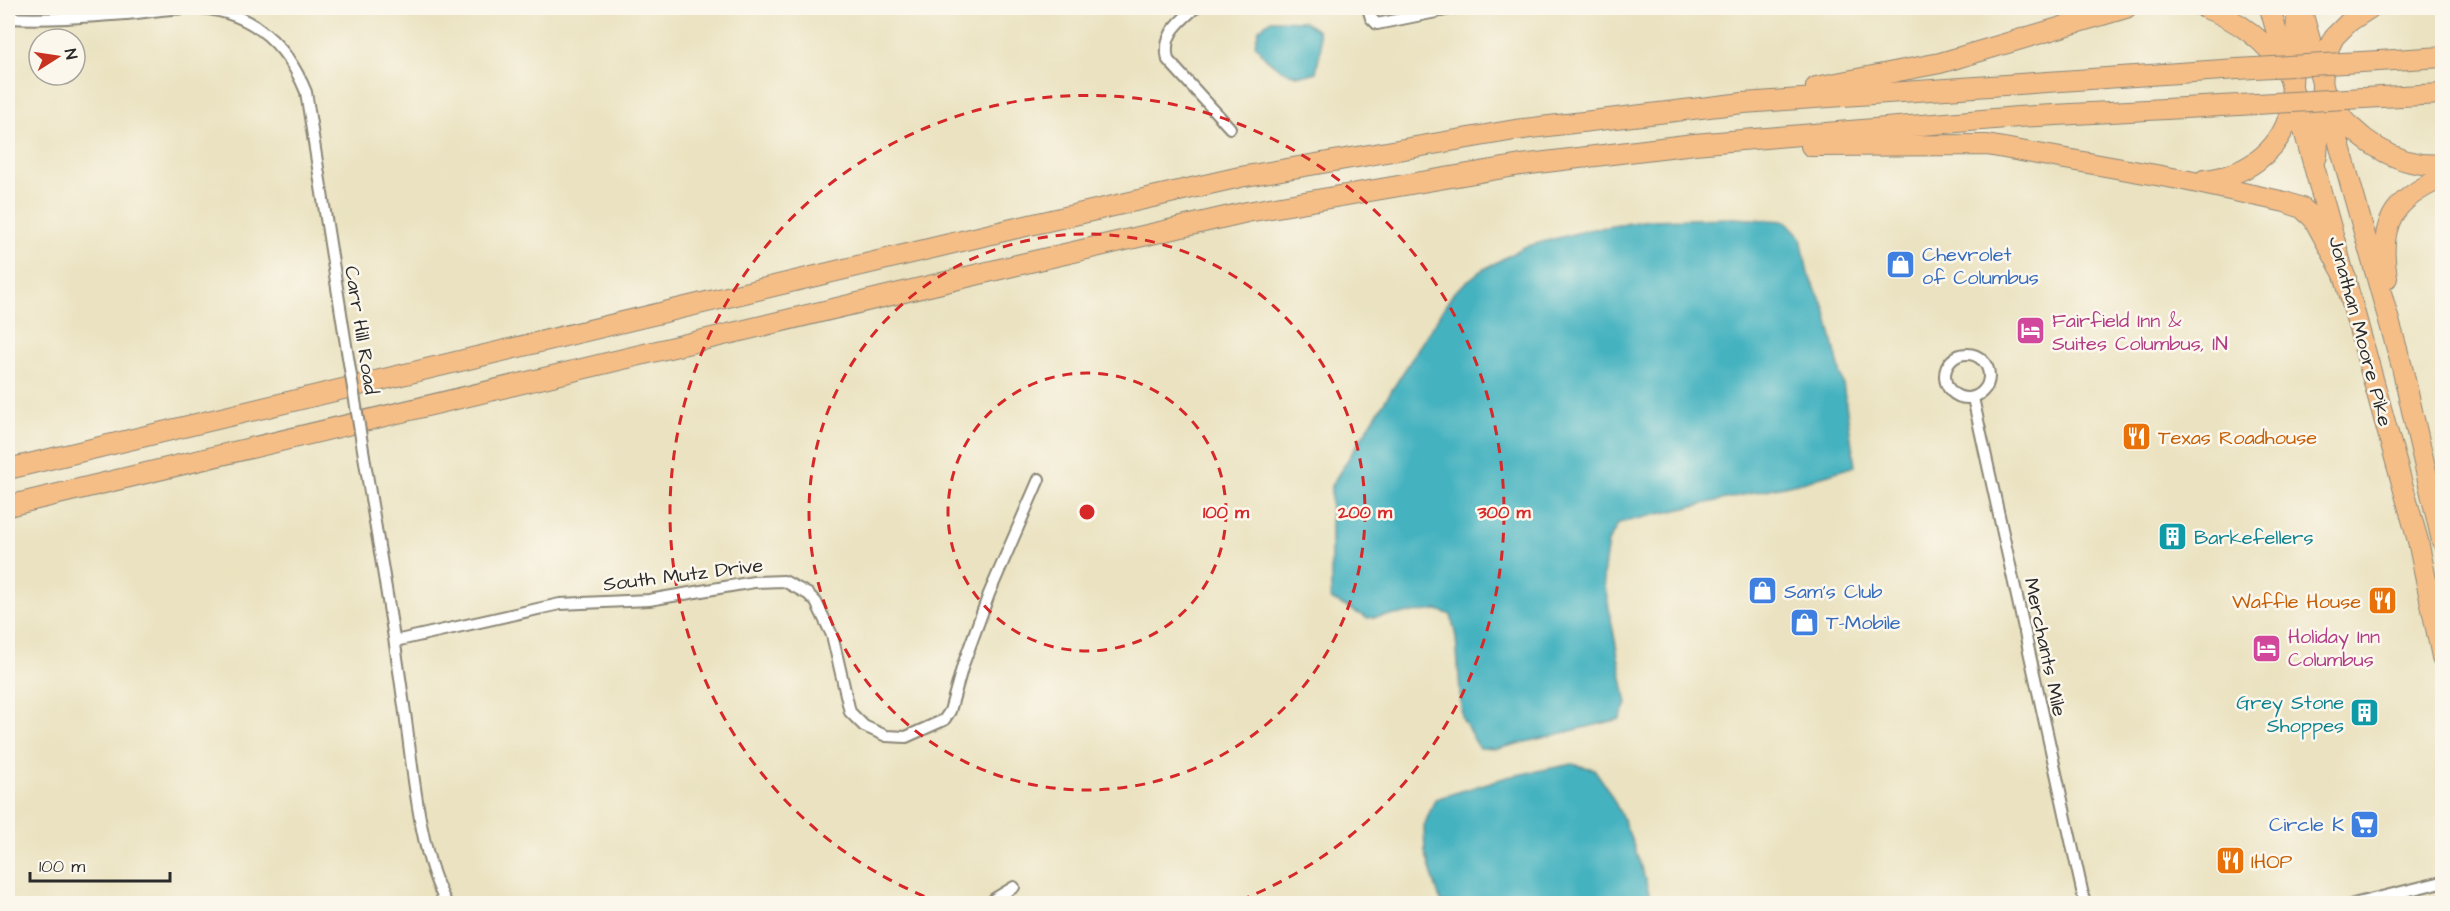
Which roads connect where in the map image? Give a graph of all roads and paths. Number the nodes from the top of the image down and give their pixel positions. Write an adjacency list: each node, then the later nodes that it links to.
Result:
1 (1195, 8): 17 (street)
2 (1368, 8): 3 (street)
3 (1456, 8)
4 (2127, 8): 15 (highway)
5 (2205, 8): 12 (highway)
6 (2270, 8): 10 (highway); 12 (highway, Jonathan Moore Pike)
7 (2299, 8): 10 (highway); 13 (highway, Jonathan Moore Pike)
8 (2370, 8): 13 (highway)
9 (8, 18): 31 (street, Carr Hill Road, bridge)
10 (2295, 46): 12 (highway); 13 (highway)
11 (2442, 57): 15 (highway, bridge)
12 (2292, 83): 16 (highway); 21 (highway, Jonathan Moore Pike); 23 (highway)
13 (2322, 88): 16 (highway); 19 (highway, Jonathan Moore Pike); 20 (highway)
14 (2442, 94): 18 (highway, bridge)
15 (1743, 103): 27 (highway)
16 (2319, 124): 19 (highway); 21 (highway)
17 (1230, 128)
18 (1694, 144): 23 (highway); 29 (highway)
19 (2344, 163): 25 (highway, Jonathan Moore Pike)
20 (2442, 164)
21 (2316, 170): 24 (highway, Jonathan Moore Pike)
22 (2442, 178): 25 (highway)
23 (2184, 180): 24 (highway)
24 (2346, 278): 32 (highway, Jonathan Moore Pike)
25 (2402, 367): 30 (highway, Jonathan Moore Pike)
26 (1973, 398): 26 (street); 37 (street, Merchants Mile)
27 (8, 469)
28 (1039, 479): 31 (street, South Mutz Drive)
29 (8, 506)
30 (2442, 541)
31 (395, 641): 35 (street, Carr Hill Road)
32 (2442, 657)
33 (2442, 882): 38 (street)
34 (1014, 887): 36 (street)
35 (447, 903)
36 (991, 903)
37 (2085, 903)
38 (2353, 903)

